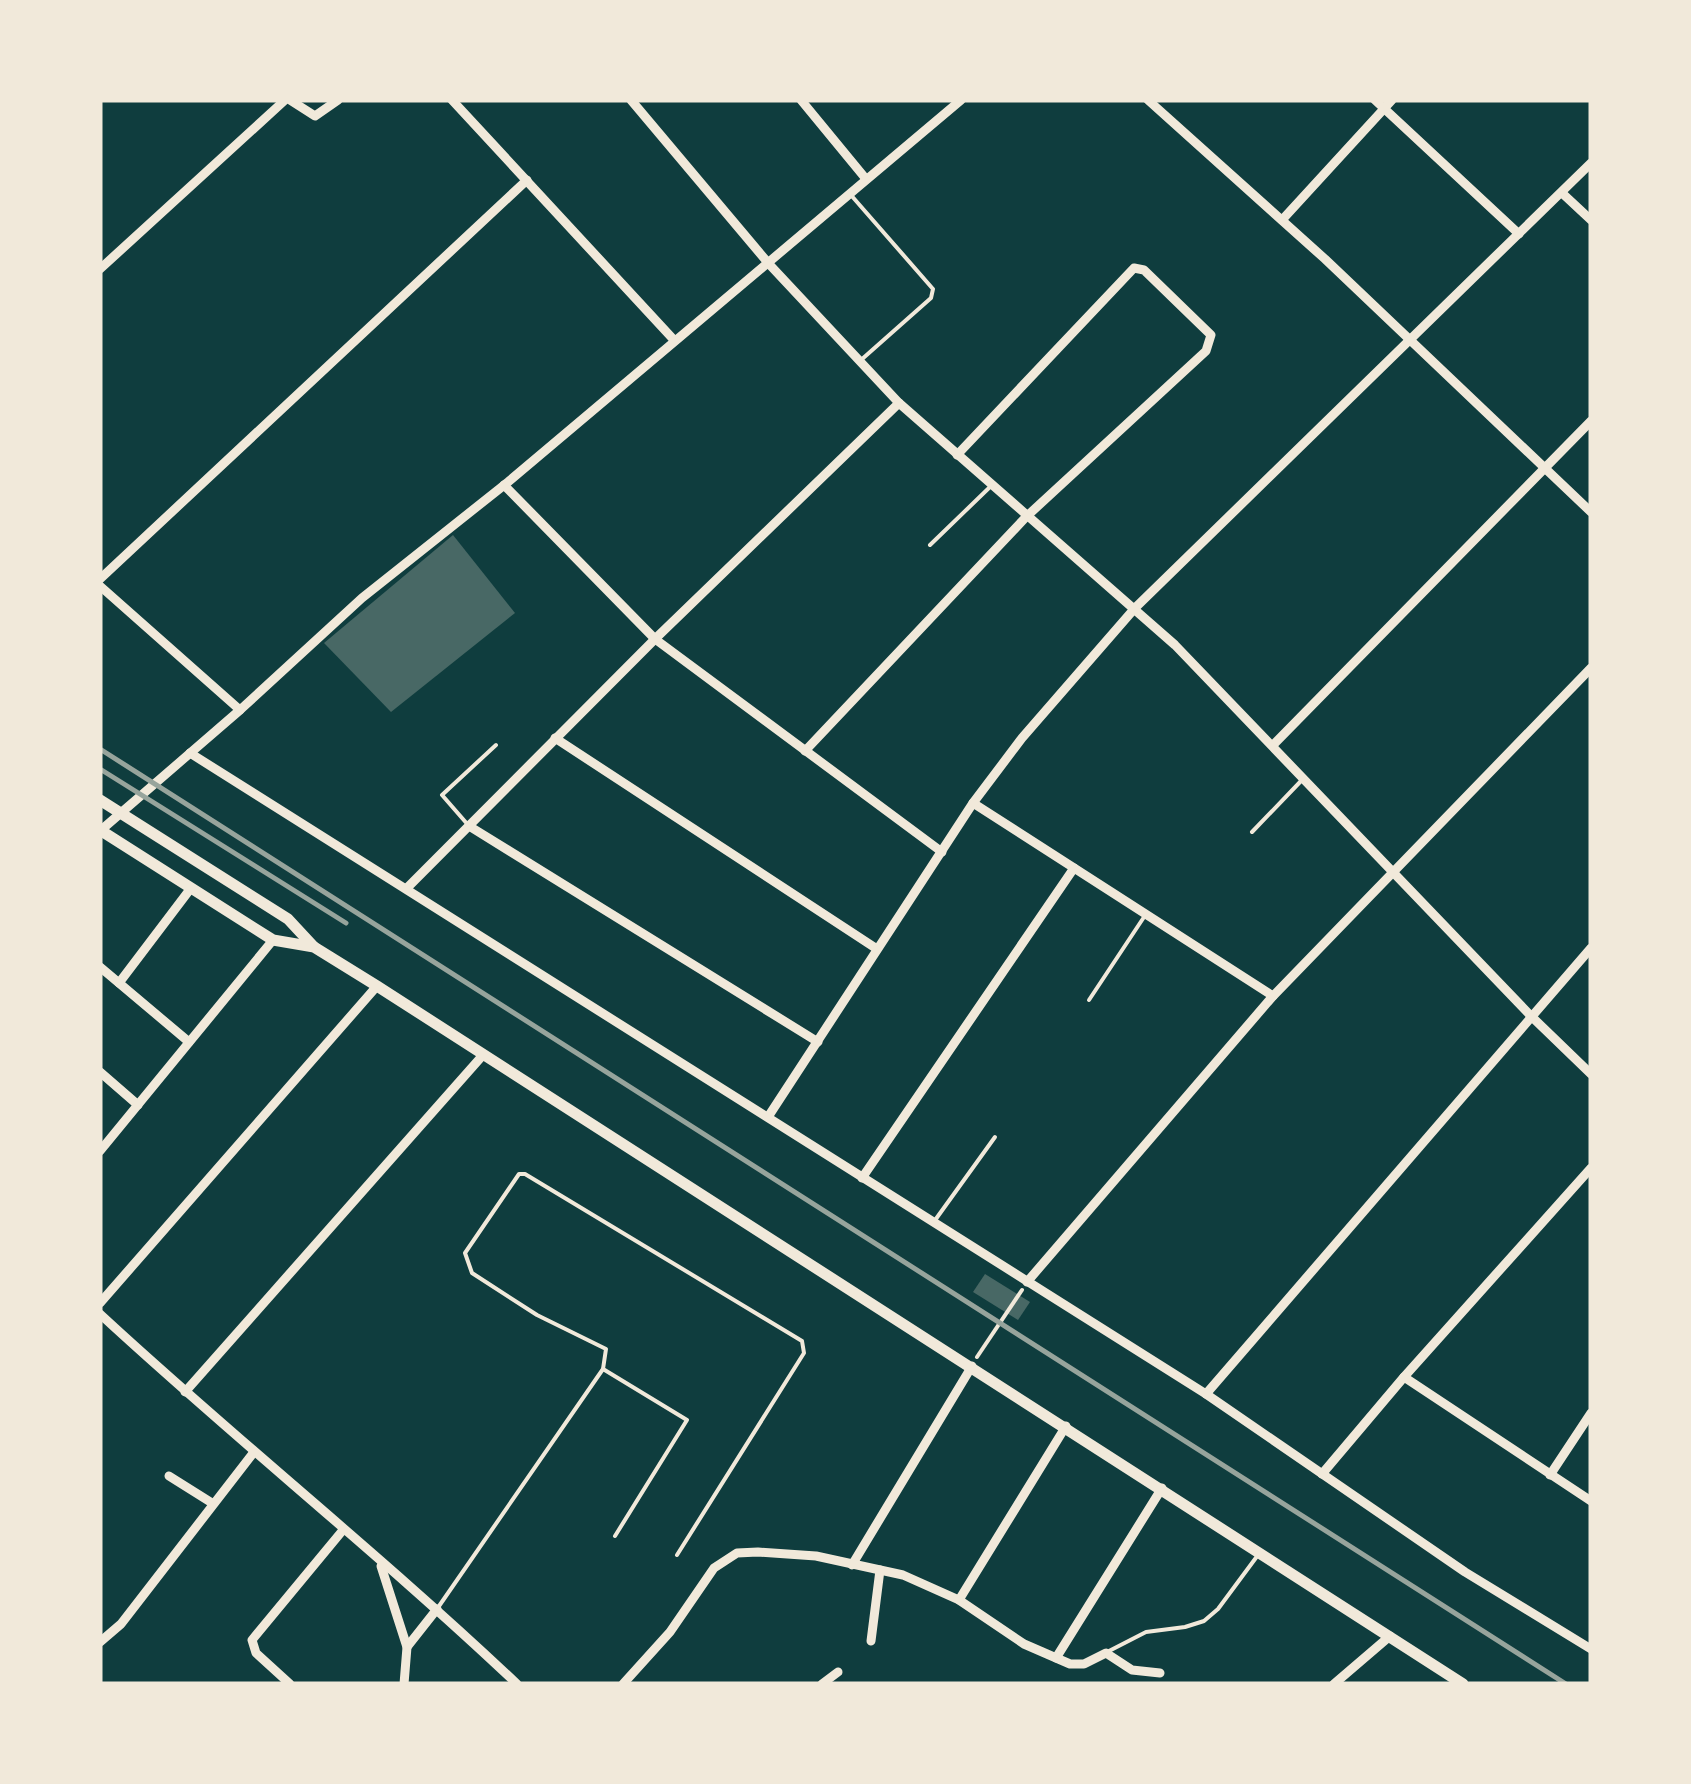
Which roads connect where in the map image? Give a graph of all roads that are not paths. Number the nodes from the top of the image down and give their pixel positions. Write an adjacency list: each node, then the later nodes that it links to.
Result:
1 (287, 100): 2 (street); 18 (street)
2 (338, 100)
3 (453, 100): 11 (street)
4 (631, 100): 17 (street)
5 (801, 100): 10 (street)
6 (961, 100): 10 (street)
7 (1148, 100): 14 (street)
8 (1384, 103): 14 (street); 16 (street)
9 (1591, 164): 12 (street)
10 (866, 179): 13 (street)
11 (528, 180): 19 (street); 31 (street)
12 (1562, 193): 15 (street); 16 (street)
13 (850, 194): 17 (street); 21 (lane)
14 (1282, 220): 20 (street)
15 (1591, 220)
16 (1520, 234): 20 (street)
17 (769, 264): 19 (street); 21 (street)
18 (100, 270)
19 (674, 340): 26 (street)
20 (1411, 342): 25 (street); 32 (street)
21 (860, 361): 22 (street)
22 (899, 402): 24 (street); 33 (street)
23 (1591, 421): 25 (street)
24 (957, 455): 27 (street); 29 (street)
25 (1544, 468): 28 (street); 38 (street)
26 (504, 485): 33 (street); 35 (street)
27 (991, 486): 29 (street); 30 (lane)
28 (1591, 512)
29 (1026, 516): 32 (street); 39 (street)
30 (930, 545)
31 (100, 583): 35 (street)
32 (1136, 608): 38 (street); 43 (street)
33 (654, 639): 36 (street); 39 (street)
34 (1591, 668): 50 (street)
35 (240, 710): 40 (street)
36 (555, 738): 45 (street); 57 (street)
37 (496, 745): 45 (lane)
38 (1273, 745): 41 (street)
39 (805, 750): 48 (street)
40 (190, 753): 44 (street); 52 (street)
41 (1304, 778): 47 (lane); 50 (street)
42 (100, 800): 44 (main road)
43 (973, 803): 48 (street); 49 (street)
44 (120, 813): 46 (street); 55 (main road)
45 (469, 826): 52 (street); 65 (street)
46 (100, 830): 51 (main road)
47 (1252, 832)
48 (942, 852): 57 (street)
49 (1074, 868): 53 (street); 74 (street)
50 (1394, 872): 61 (street); 63 (street)
51 (191, 888): 54 (main road); 59 (street)
52 (407, 888): 70 (street)
53 (1146, 914): 61 (street); 62 (lane)
54 (273, 940): 55 (main road); 64 (street)
55 (314, 947): 60 (main road)
56 (1591, 948): 63 (street)
57 (877, 950): 65 (street)
58 (100, 967): 59 (street)
59 (118, 983): 64 (street)
60 (377, 986): 66 (main road); 77 (street)
61 (1274, 996): 76 (street)
62 (1089, 1000)
63 (1530, 1016): 68 (street); 83 (street)
64 (189, 1042): 69 (street)
65 (818, 1042): 70 (street)
66 (483, 1055): 79 (main road); 82 (street)
67 (100, 1072): 69 (street)
68 (1591, 1074)
69 (138, 1105): 72 (street)
70 (768, 1117): 74 (street)
71 (995, 1137): 75 (lane)
72 (100, 1151)
73 (1591, 1168): 81 (street)
74 (862, 1178): 75 (street)
75 (933, 1223): 76 (street)
76 (1027, 1282): 83 (street)
77 (100, 1303)
78 (100, 1314): 82 (street)
79 (972, 1366): 85 (main road); 98 (street)
80 (603, 1369): 94 (lane); 96 (lane); 101 (lane)
81 (1404, 1377): 87 (street); 88 (street)
82 (185, 1392): 86 (street)
83 (1206, 1394): 87 (street)
84 (1591, 1413): 88 (street)
85 (1066, 1426): 90 (main road); 100 (street)
86 (254, 1452): 92 (street); 93 (street)
87 (1322, 1474): 106 (street)
88 (1550, 1475): 91 (street)
89 (169, 1476): 92 (street)
90 (1162, 1488): 95 (main road); 108 (street)
91 (1591, 1501)
92 (212, 1503): 104 (street)
93 (342, 1530): 97 (street); 111 (street)
94 (615, 1536)
95 (1261, 1551): 102 (main road); 107 (lane)
96 (677, 1555)
97 (380, 1563): 101 (street); 105 (street)
98 (852, 1564): 99 (street); 114 (street)
99 (880, 1570): 100 (street); 103 (street)
100 (959, 1600): 108 (street)
101 (438, 1609): 105 (street); 113 (street)
102 (1390, 1636): 116 (street); 117 (main road)
103 (870, 1641)
104 (100, 1642)
105 (407, 1648): 112 (street)
106 (1591, 1650)
107 (1106, 1653): 108 (street); 110 (street)
108 (1056, 1658)
109 (838, 1672): 115 (street)
110 (1160, 1673)
111 (290, 1684)
112 (404, 1684)
113 (517, 1684)
114 (623, 1684)
115 (822, 1684)
116 (1334, 1684)
117 (1464, 1684)

